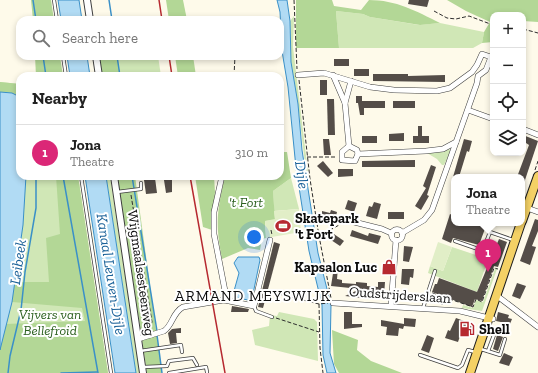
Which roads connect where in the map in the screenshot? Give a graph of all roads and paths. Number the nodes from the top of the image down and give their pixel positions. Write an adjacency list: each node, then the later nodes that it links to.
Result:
1 (54, 0): 5 (lane)
2 (87, 0): 6 (street)
3 (294, 0): 17 (path)
4 (434, 11): 7 (path)
5 (56, 16)
6 (89, 16)
7 (490, 24)
8 (526, 30): 9 (path)
9 (538, 33)
10 (64, 60): 13 (lane)
11 (97, 60): 14 (street)
12 (235, 60): 15 (path)
13 (65, 72)
14 (98, 72)
15 (234, 72)
16 (472, 72): 19 (street); 19 (street); 20 (street)
17 (298, 75): 18 (street); 29 (path)
18 (333, 75): 20 (street); 21 (street)
19 (478, 76): 22 (street)
20 (351, 81): 21 (street)
21 (345, 103): 27 (street)
22 (468, 110): 23 (street); 26 (street)
23 (490, 118)
24 (526, 130): 25 (street)
25 (538, 135)
26 (456, 142): 28 (street); 44 (street)
27 (349, 146): 28 (street); 30 (street)
28 (358, 154): 30 (street)
29 (307, 157): 30 (path); 45 (path)
30 (341, 157)
31 (538, 176): 38 (main road)
32 (82, 180): 82 (lane)
33 (114, 180): 37 (street, Wijgmaalsesteenweg)
34 (221, 180): 56 (street)
35 (142, 183): 36 (lane)
36 (131, 191): 37 (lane); 69 (path)
37 (116, 192): 71 (street, Wijgmaalsesteenweg)
38 (527, 208): 39 (street); 40 (main road)
39 (538, 212)
40 (525, 214)
41 (344, 219): 43 (street); 45 (path)
42 (521, 226): 49 (main road)
43 (391, 233): 44 (street); 47 (street)
44 (402, 233): 47 (street)
45 (318, 236): 57 (path)
46 (270, 240): 52 (street)
47 (396, 240): 61 (street)
48 (455, 241): 49 (lane)
49 (515, 241): 54 (main road)
50 (500, 270): 58 (path)
51 (435, 271): 53 (lane)
52 (259, 289): 59 (path, Oudstrijderslaan); 60 (street)
53 (428, 292): 55 (path); 63 (lane)
54 (496, 295): 66 (main road); 67 (street)
55 (444, 298): 58 (path); 64 (path)
56 (224, 300): 60 (street); 69 (street)
57 (333, 303): 59 (path, Oudstrijderslaan); 61 (street, Oudstrijderslaan)
58 (460, 303): 62 (path)
59 (320, 304): 68 (path)
60 (254, 306): 65 (lane)
61 (391, 306): 63 (street, Oudstrijderslaan)
62 (460, 307)
63 (423, 308): 64 (street, Oudstrijderslaan)
64 (440, 309): 66 (street, Oudstrijderslaan)
65 (272, 317): 68 (path)
66 (491, 318): 73 (main road)
67 (538, 327)
68 (319, 332): 84 (path)
69 (151, 335): 71 (street)
70 (494, 335): 75 (lane)
71 (138, 338): 74 (street, Wijgmaalsesteenweg)
72 (505, 339): 75 (lane)
73 (477, 350): 75 (lane); 77 (lane); 80 (main road)
74 (140, 351): 76 (lane); 79 (street, Wijgmaalsesteenweg)
75 (488, 351)
76 (182, 352)
77 (420, 355)
78 (197, 365): 79 (lane)
79 (143, 370)
80 (472, 371)
81 (207, 372): 83 (lane)
82 (111, 373)
83 (169, 373)
84 (323, 373)

